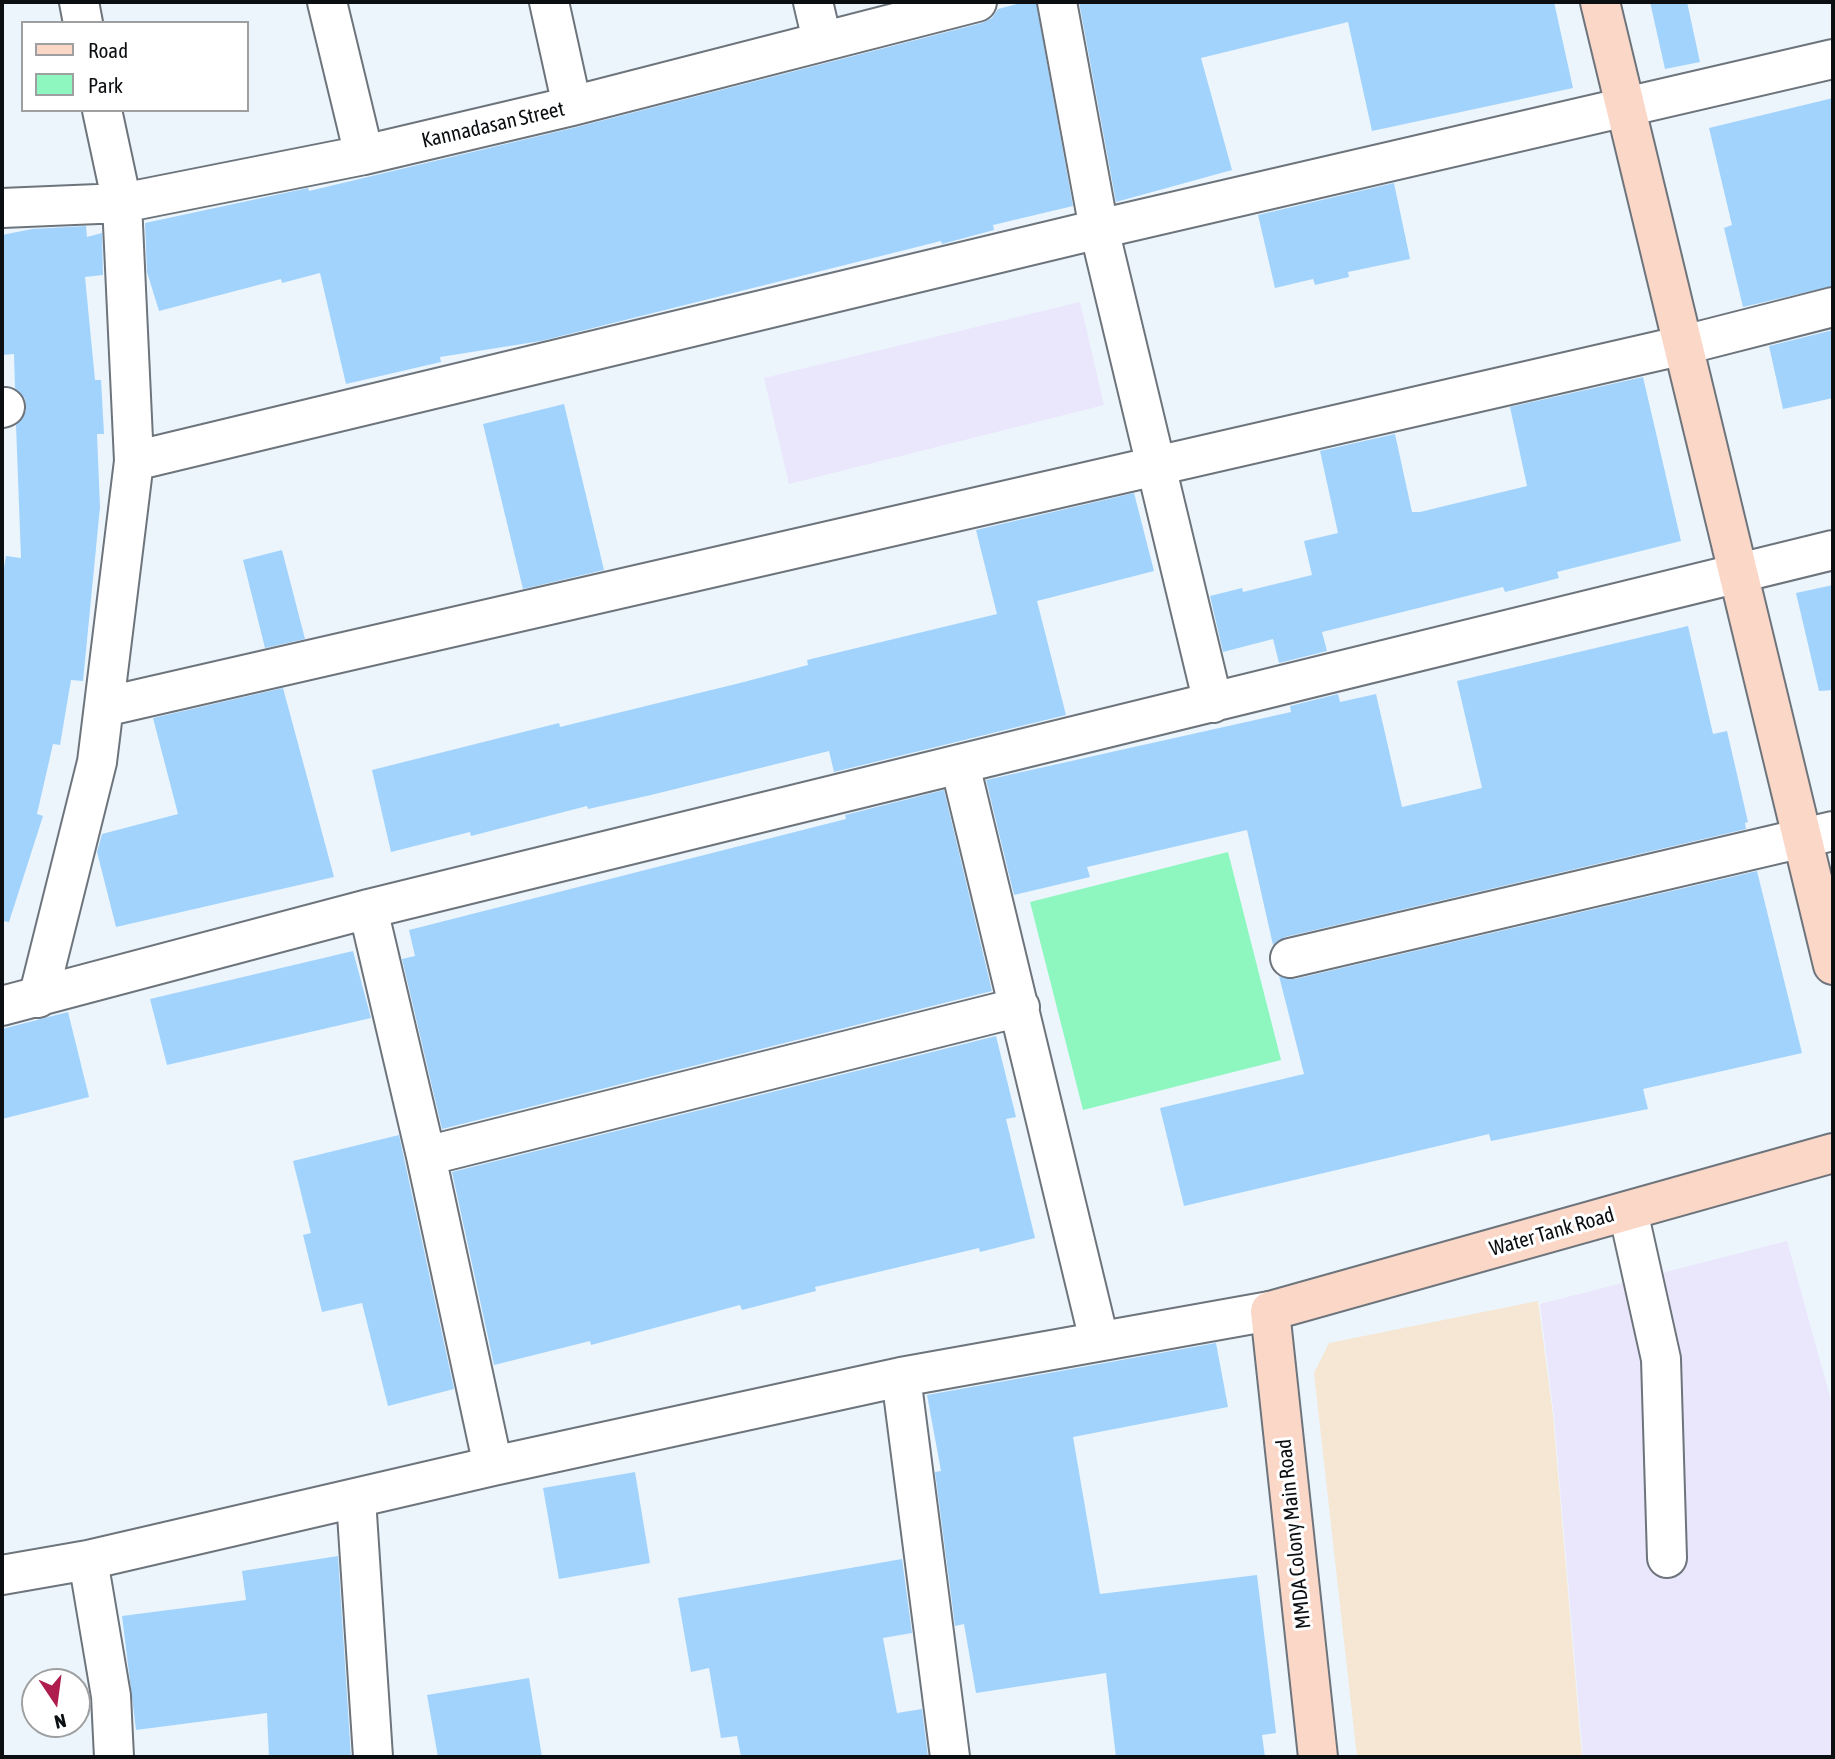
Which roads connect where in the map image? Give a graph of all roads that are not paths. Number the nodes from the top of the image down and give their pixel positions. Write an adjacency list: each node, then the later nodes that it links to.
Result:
1 (79, 2): 8 (street)
2 (327, 2): 14 (street)
3 (549, 2): 11 (street)
4 (813, 2): 9 (street)
5 (977, 2): 9 (street, Kannadasan Street)
6 (1057, 2): 17 (street)
7 (1600, 2): 12 (street)
8 (83, 21)
9 (822, 40): 11 (street, Kannadasan Street)
10 (1833, 59): 12 (street)
11 (572, 106): 14 (street, Kannadasan Street)
12 (1624, 107): 17 (street); 19 (street)
13 (102, 112): 15 (street)
14 (364, 155): 15 (street, Kannadasan Street)
15 (122, 203): 16 (street, Kannadasan Street); 20 (street)
16 (2, 208)
17 (1099, 229): 20 (street); 21 (street)
18 (1833, 307): 19 (street)
19 (1684, 345): 21 (street); 23 (street)
20 (134, 461): 25 (street)
21 (1154, 466): 24 (street); 25 (street)
22 (1833, 550): 23 (street)
23 (1739, 574): 24 (street); 27 (street)
24 (1213, 702): 26 (street)
25 (104, 707): 31 (street)
26 (960, 765): 28 (street); 32 (street)
27 (1818, 835): 29 (street); 30 (street)
28 (368, 909): 31 (street); 34 (street)
29 (1290, 958)
30 (1833, 965)
31 (20, 1002)
32 (1020, 1007): 34 (street); 37 (street)
33 (1833, 1153): 35 (street, Water Tank Road)
34 (426, 1156): 39 (street)
35 (1628, 1211): 36 (street, Water Tank Road); 41 (street)
36 (1270, 1311): 37 (street); 47 (street, MMDA Colony Main Road)
37 (1099, 1340): 38 (street)
38 (901, 1377): 39 (street); 46 (street)
39 (493, 1466): 40 (street)
40 (356, 1499): 42 (street); 45 (street)
41 (1667, 1558)
42 (88, 1560): 43 (street); 44 (street)
43 (2, 1575)
44 (114, 1757)
45 (373, 1757)
46 (950, 1757)
47 (1318, 1757)

